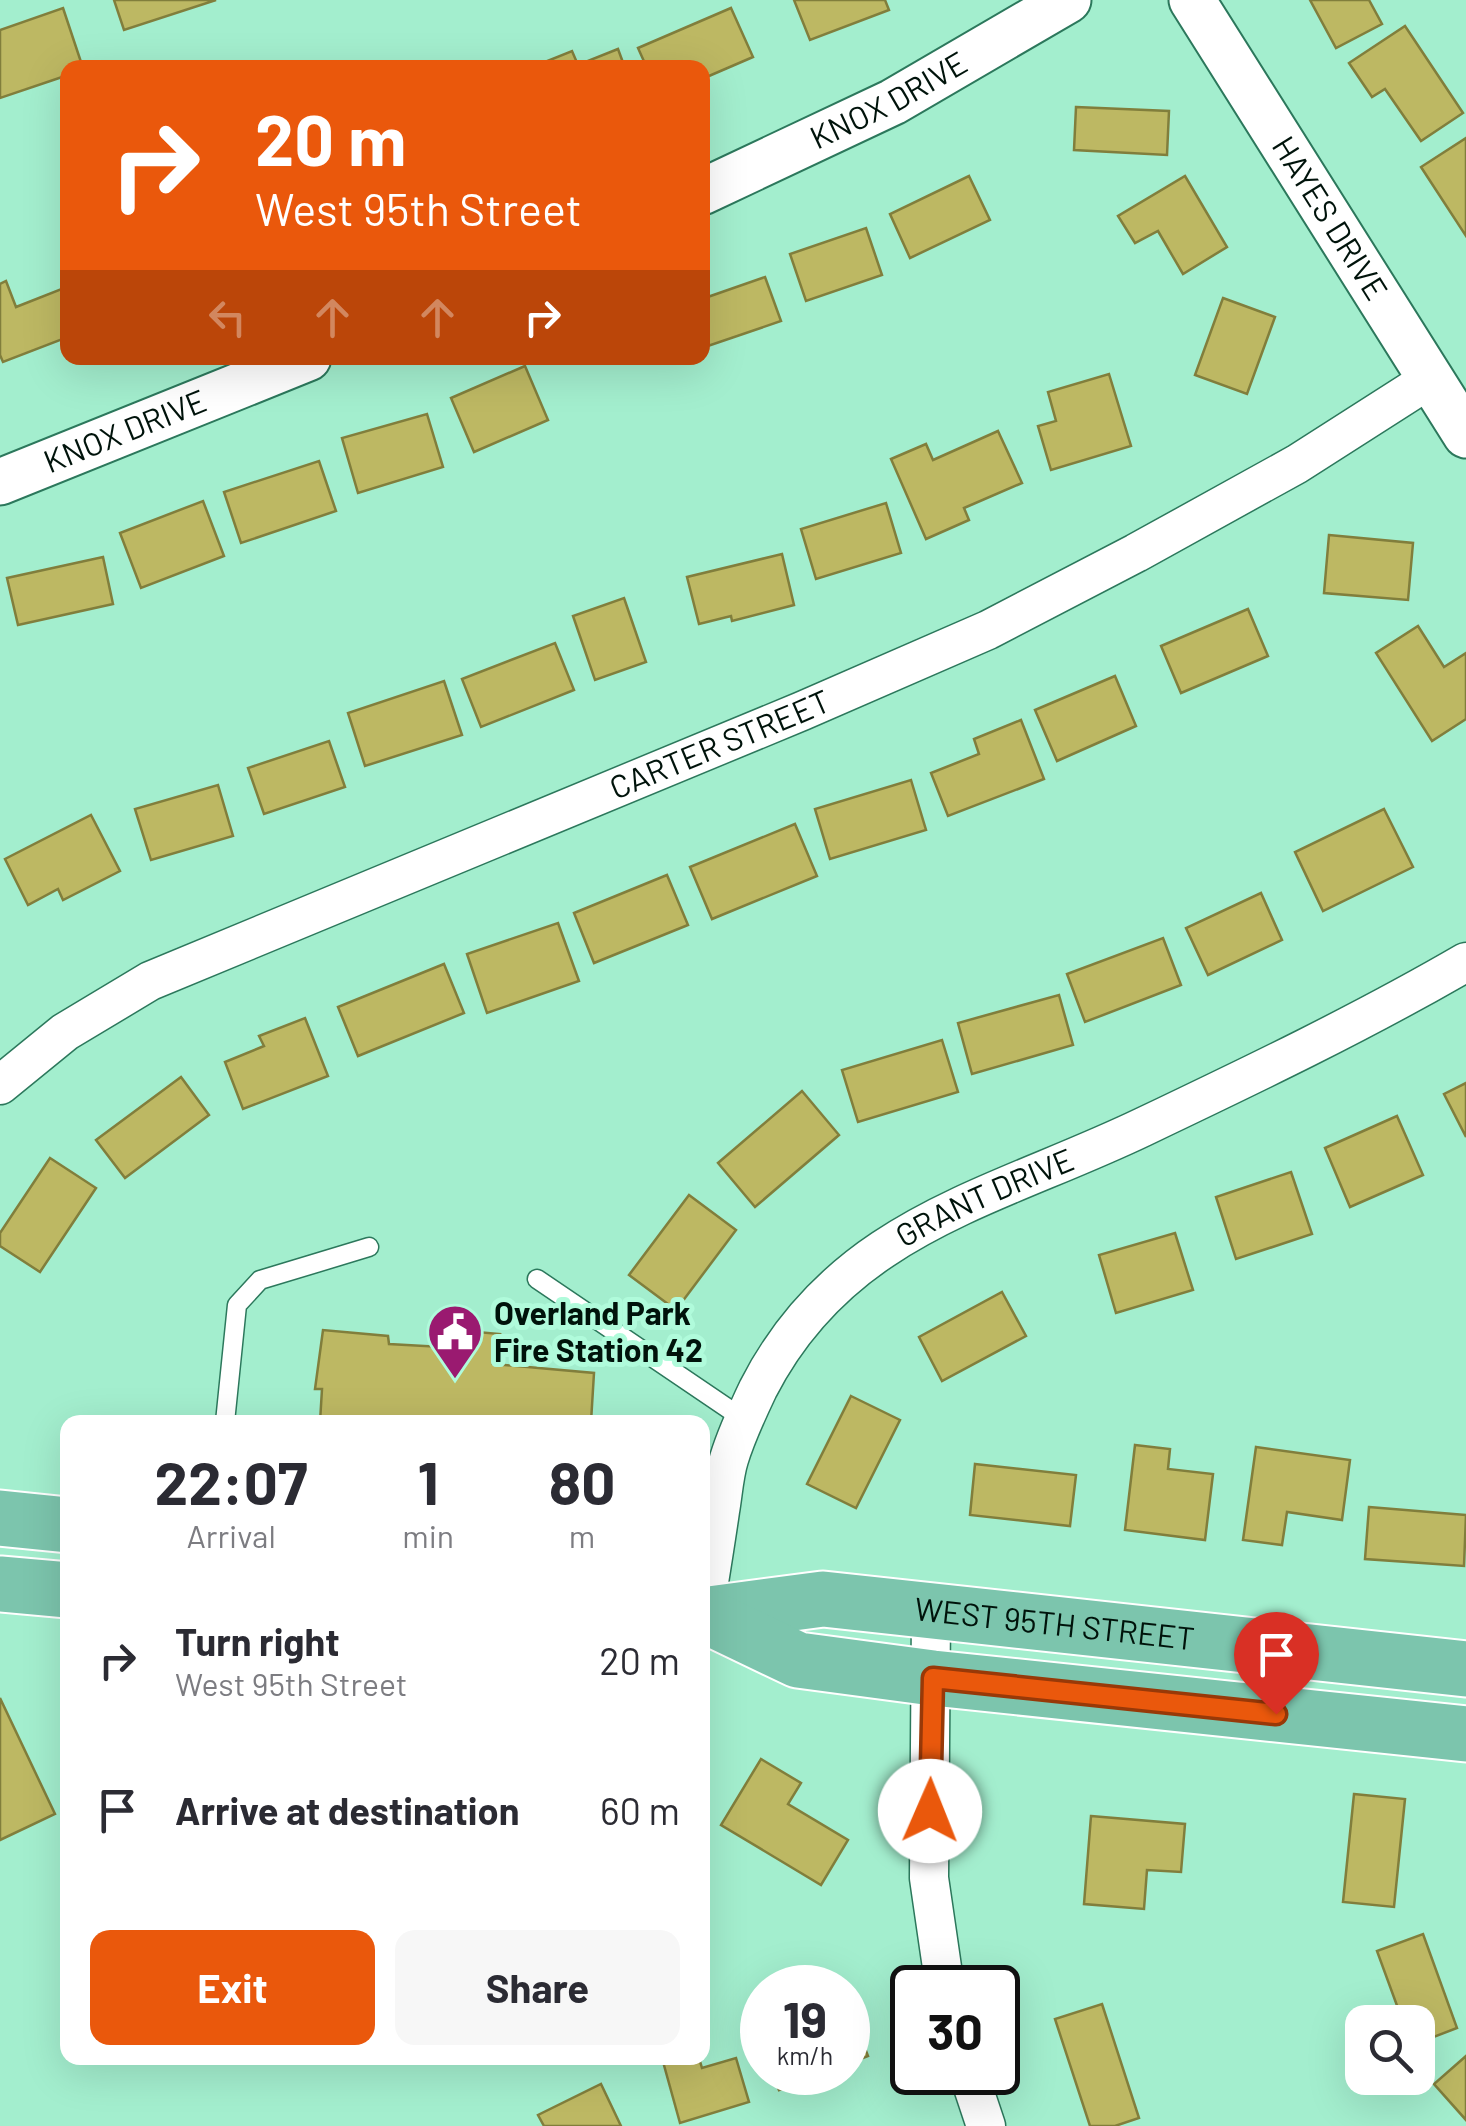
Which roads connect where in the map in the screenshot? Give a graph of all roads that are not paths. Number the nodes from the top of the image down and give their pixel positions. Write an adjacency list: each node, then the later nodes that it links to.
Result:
1 (1068, 0): 3 (street, KNOX DRIVE)
2 (1192, 0): 5 (street, HAYES DRIVE)
3 (710, 188)
4 (291, 365): 7 (street, KNOX DRIVE)
5 (1430, 379): 6 (street, HAYES DRIVE); 9 (street, CARTER STREET)
6 (1466, 436)
7 (0, 482)
8 (1466, 962): 13 (street, GRANT DRIVE)
9 (0, 1085)
10 (369, 1247): 12 (lane)
11 (537, 1279): 13 (lane)
12 (225, 1415)
13 (746, 1420): 16 (street, GRANT DRIVE)
14 (0, 1518): 15 (main road)
15 (60, 1524)
16 (710, 1572)
17 (0, 1584): 18 (main road)
18 (60, 1589)
19 (931, 1613): 20 (main road, WEST 95TH STREET); 22 (main road, WEST 95TH STREET); 23 (street)
20 (710, 1614)
21 (710, 1618): 23 (main road, WEST 95TH STREET)
22 (1466, 1668)
23 (933, 1678): 24 (main road, WEST 95TH STREET); 25 (street)
24 (1466, 1734)
25 (942, 1965)
26 (976, 2095): 27 (street)
27 (986, 2126)

